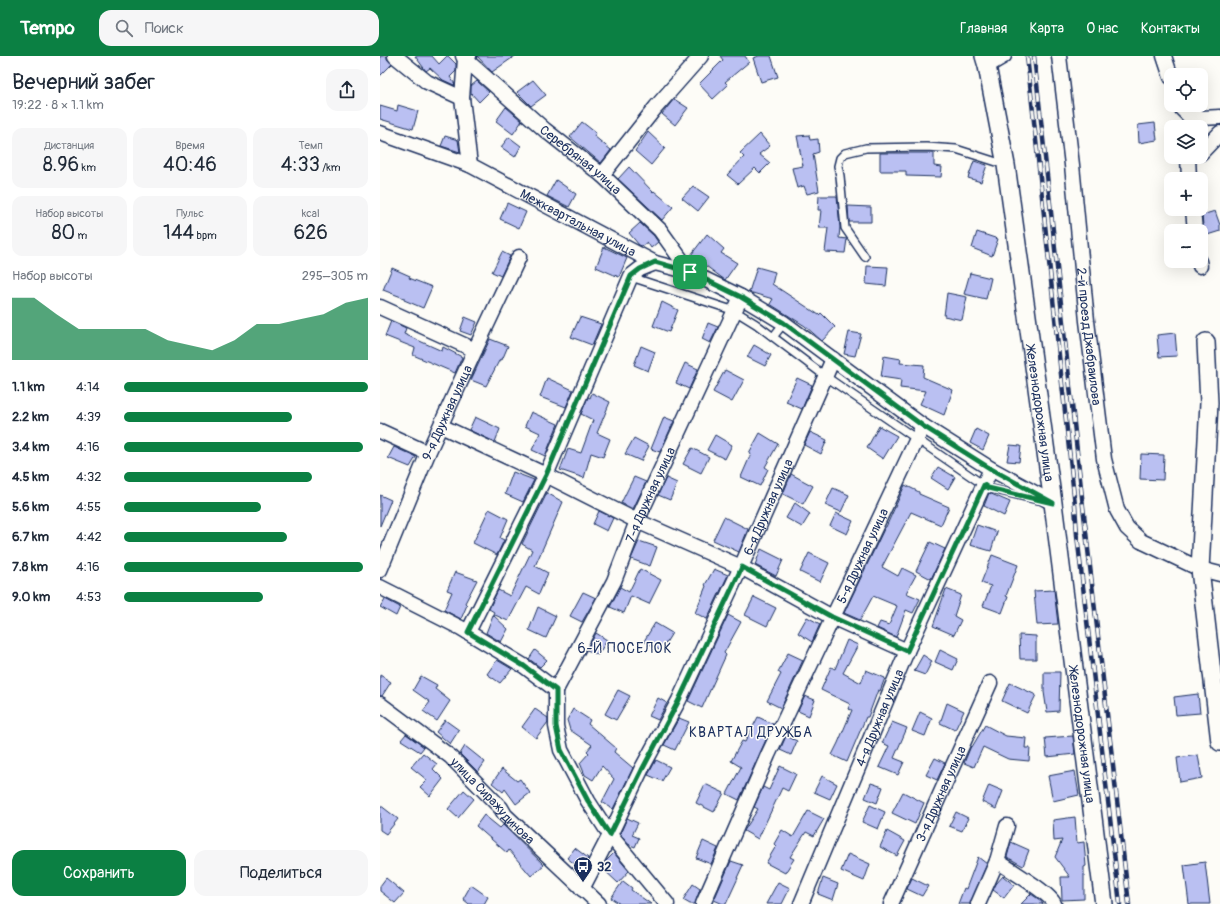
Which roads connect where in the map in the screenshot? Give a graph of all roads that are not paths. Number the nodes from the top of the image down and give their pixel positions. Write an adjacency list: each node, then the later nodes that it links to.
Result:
1 (395, 56): 9 (street)
2 (701, 56): 17 (street)
3 (1004, 56): 7 (street, Железнодорожная улица)
4 (1060, 56): 44 (street, 2-й проезд Джабраилова)
5 (1164, 56): 8 (street)
6 (466, 57): 9 (street); 17 (street, Серебряная улица)
7 (985, 61): 16 (street, Железнодорожная улица)
8 (1168, 68)
9 (462, 98): 15 (street)
10 (1220, 117): 11 (street)
11 (1196, 120)
12 (380, 133): 15 (street, Межквартальная улица)
13 (1220, 133): 14 (street)
14 (1208, 146)
15 (470, 164): 20 (street, Межквартальная улица)
16 (1006, 165): 18 (lane); 40 (street, Железнодорожная улица)
17 (602, 175): 21 (street, Серебряная улица)
18 (865, 256)
19 (519, 257): 29 (street, 9-я Дружная улица)
20 (655, 262): 21 (street, Межквартальная улица); 22 (street)
21 (690, 272): 23 (street, Межквартальная улица)
22 (631, 276): 25 (lane); 38 (street)
23 (741, 297): 25 (street, 7-я Дружная улица); 26 (street, Межквартальная улица)
24 (380, 307): 29 (street)
25 (735, 311): 27 (lane); 41 (street, 7-я Дружная улица)
26 (784, 323): 27 (lane); 30 (street, Межквартальная улица)
27 (774, 337): 31 (lane)
28 (1206, 342): 44 (street)
29 (475, 350): 32 (street, 9-я Дружная улица)
30 (833, 359): 31 (street, 6-я Дружная улица); 33 (street, Межквартальная улица)
31 (825, 376): 35 (lane); 43 (street, 6-я Дружная улица)
32 (441, 426): 36 (street, 9-я Дружная улица); 38 (street)
33 (923, 426): 35 (street, 5-я Дружная улица); 37 (street, Межквартальная улица)
34 (380, 431): 36 (street)
35 (917, 439): 39 (lane); 48 (street, 5-я Дружная улица)
36 (428, 453): 42 (street, 9-я Дружная улица)
37 (991, 469): 39 (street, 4-я Дружная улица); 40 (street, Межквартальная улица)
38 (546, 475): 41 (street); 49 (street)
39 (984, 485): 40 (lane); 50 (street, 4-я Дружная улица)
40 (1053, 503): 66 (street, Железнодорожная улица)
41 (637, 521): 43 (street); 52 (street, 7-я Дружная улица)
42 (383, 553): 45 (street, 9-я Дружная улица)
43 (742, 567): 48 (street); 56 (street, 6-я Дружная улица)
44 (1200, 569): 46 (street, 2-й проезд Джабраилова); 54 (street)
45 (380, 570)
46 (1220, 574)
47 (380, 587): 49 (street)
48 (832, 617): 50 (street); 61 (street, 5-я Дружная улица)
49 (468, 632): 52 (street)
50 (907, 651): 62 (street, 4-я Дружная улица)
51 (990, 683): 63 (street, 3-я Дружная улица)
52 (556, 690): 56 (street)
53 (380, 704): 58 (street, улица Сиражудинова)
54 (1220, 742)
55 (1007, 826): 57 (street)
56 (610, 835): 58 (street, 6-я Дружная улица); 60 (street)
57 (997, 861): 64 (street); 65 (street)
58 (582, 889): 59 (street, улица Сиражудинова)
59 (599, 904)
60 (667, 904)
61 (703, 904)
62 (801, 904)
63 (891, 904)
64 (978, 904)
65 (1054, 904)
66 (1104, 904)

